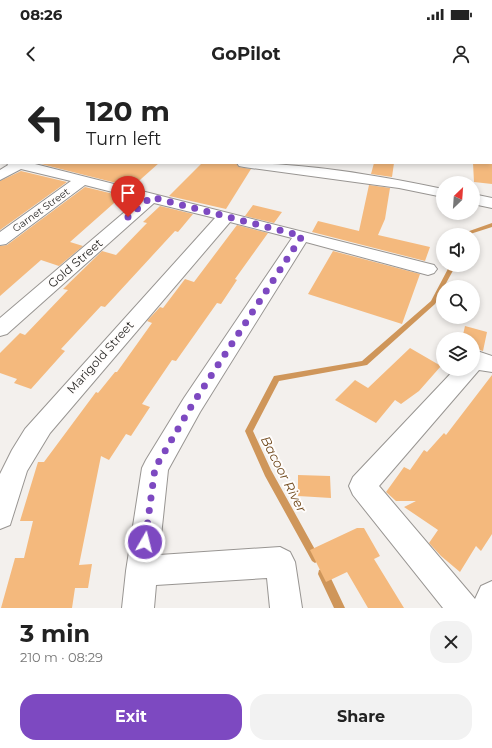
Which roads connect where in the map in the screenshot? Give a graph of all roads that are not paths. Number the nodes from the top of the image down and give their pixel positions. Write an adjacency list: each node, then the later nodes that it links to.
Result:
1 (17, 164): 3 (street); 4 (street)
2 (251, 164): 5 (street)
3 (0, 176)
4 (82, 180): 6 (street); 11 (street, Garnet Street)
5 (436, 192)
6 (151, 197): 9 (street); 13 (street, Gold Street)
7 (480, 200): 8 (street)
8 (492, 203)
9 (226, 216): 10 (street); 17 (street, Marigold Street)
10 (302, 236): 12 (street); 18 (street)
11 (0, 240)
12 (428, 269)
13 (0, 329)
14 (480, 360): 15 (street)
15 (492, 364)
16 (462, 376): 22 (street)
17 (0, 514)
18 (141, 571): 20 (street); 21 (street)
19 (492, 597): 23 (street)
20 (138, 608)
21 (286, 608)
22 (463, 608)
23 (487, 608)

